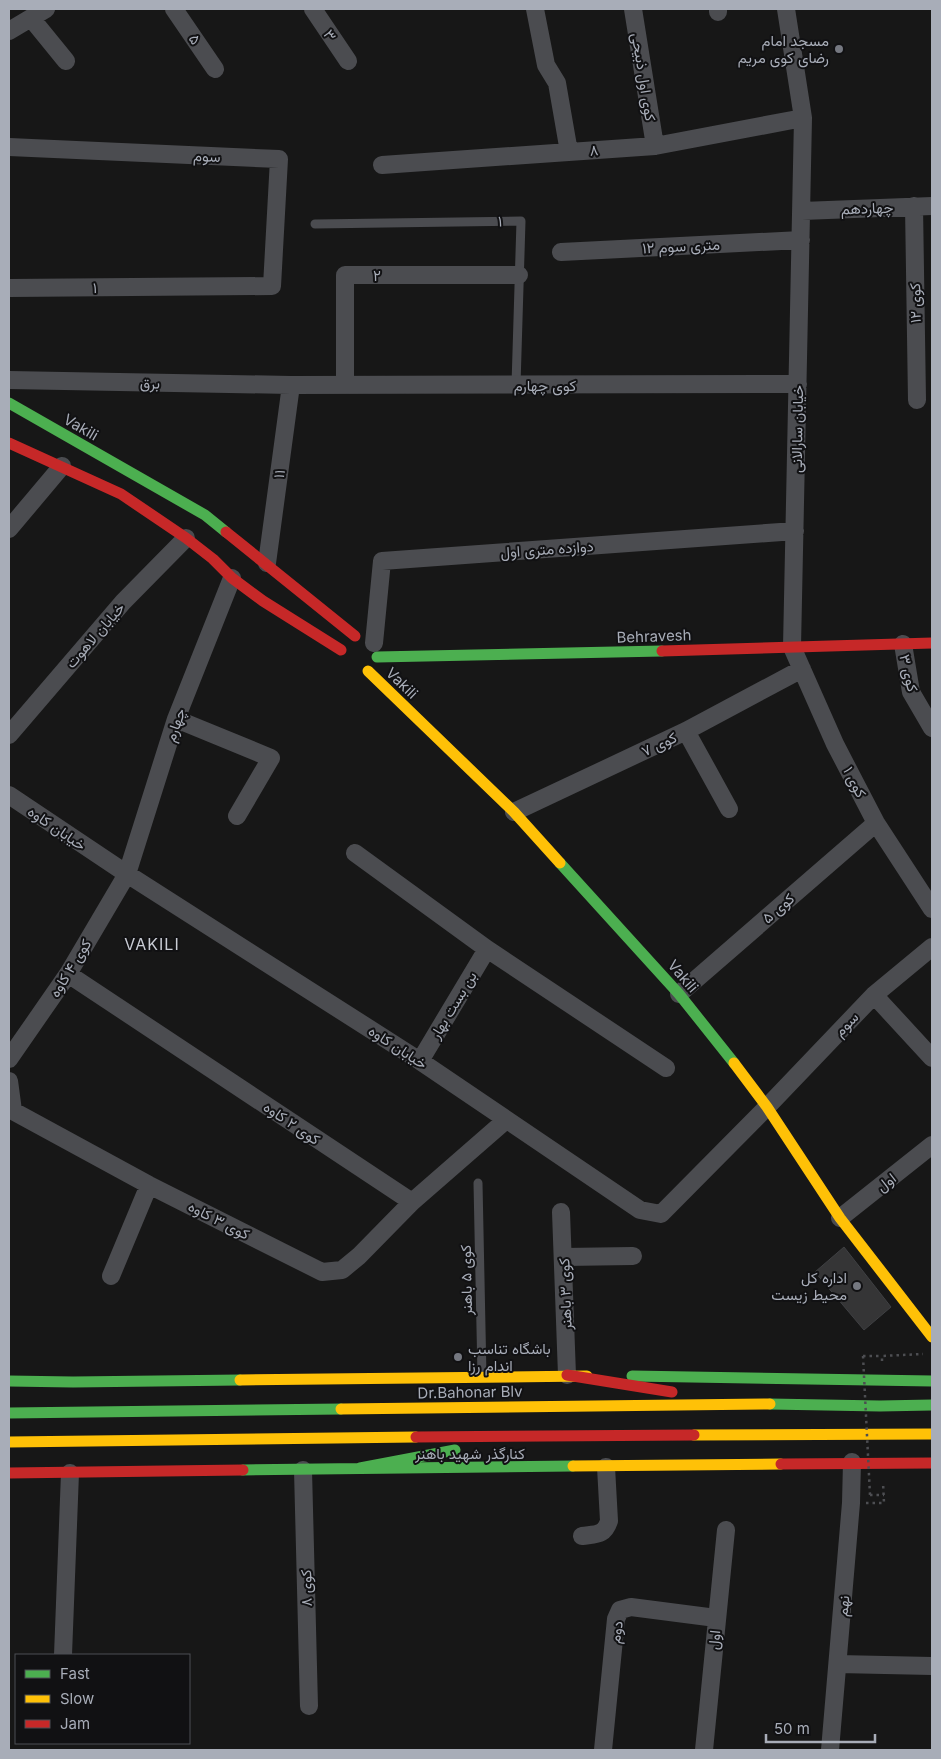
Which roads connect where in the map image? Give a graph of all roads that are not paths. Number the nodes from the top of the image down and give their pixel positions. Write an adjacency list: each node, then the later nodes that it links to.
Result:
1 (46, 9): 7 (street)
2 (174, 9): 11 (street, ۵)
3 (313, 9): 10 (street, ۳)
4 (535, 9): 15 (street)
5 (633, 9): 13 (street, کوی اول ذبیحی)
6 (786, 9): 12 (street, خیابان سارالانی)
7 (31, 18): 8 (street); 9 (street)
8 (9, 30)
9 (66, 61)
10 (348, 61)
11 (215, 69)
12 (803, 118): 13 (street, ۸); 19 (street, خیابان سارالانی)
13 (655, 146): 15 (street, ۸)
14 (9, 147): 24 (street, سوم)
15 (570, 152): 16 (street, ۸)
16 (382, 165)
17 (914, 206): 18 (street, چهاردهم); 19 (street, چهاردهم); 31 (street, کوی ۱۲)
18 (932, 206)
19 (802, 211): 21 (street, خیابان سارالانی)
20 (315, 224): 23 (lane, ۱)
21 (802, 240): 22 (street, ۱۲ متری سوم); 27 (street, خیابان سارالانی)
22 (561, 252)
23 (519, 275): 29 (street, ۲); 30 (lane, ۱)
24 (272, 286): 25 (street, ۱)
25 (9, 288)
26 (9, 380): 28 (street, برق)
27 (798, 384): 30 (street, کوی چهارم); 36 (street, خیابان سارالانی)
28 (291, 385): 29 (street, کوی چهارم); 38 (street, ۱۱)
29 (345, 385): 30 (street, کوی چهارم)
30 (516, 385)
31 (917, 400)
32 (9, 403): 38 (main road, Vakili)
33 (9, 443): 34 (main road)
34 (62, 466): 35 (street); 37 (main road)
35 (9, 529)
36 (794, 531): 43 (street, خیابان سارالانی); 44 (street, دوازده متری اول)
37 (186, 538): 39 (main road); 49 (street, خیابان لاهوت)
38 (267, 563): 40 (main road, Vakili)
39 (232, 578): 40 (main road); 46 (street, چهارم)
40 (355, 636): 44 (main road, Vakili)
41 (932, 643): 42 (main road, Behravesh)
42 (903, 644): 43 (main road, Behravesh); 47 (street, کوی ۳)
43 (792, 647): 44 (main road, Behravesh); 45 (street, کوی ۱)
44 (376, 650): 52 (main road, Vakili)
45 (802, 669): 48 (street, کوی ۷); 54 (street, کوی ۱)
46 (176, 719): 53 (street); 56 (street, چهارم)
47 (932, 728)
48 (686, 731): 51 (street); 52 (street, کوی ۷)
49 (9, 735)
50 (9, 795): 56 (street, خیابان کاوه)
51 (729, 809)
52 (514, 812): 62 (main road, Vakili)
53 (237, 816)
54 (876, 823): 57 (street, کوی ۱); 62 (street, کوی ۵)
55 (355, 853): 60 (street)
56 (127, 874): 61 (street, کوی ۴ کاوه); 66 (street, خیابان کاوه)
57 (927, 893): 58 (street, کوی ۱)
58 (932, 909)
59 (932, 947): 63 (street, سوم)
60 (487, 949): 66 (street, بن بست بهار); 67 (street)
61 (68, 974): 64 (street, کوی ۴ کاوه); 74 (street, کوی ۲ کاوه)
62 (680, 994): 69 (main road, Vakili)
63 (874, 995): 65 (street); 69 (street, سوم)
64 (9, 1058)
65 (932, 1058)
66 (420, 1061): 70 (street, خیابان کاوه)
67 (666, 1068)
68 (9, 1081): 73 (street, کوی ۳ کاوه)
69 (766, 1107): 70 (street, خیابان کاوه); 76 (main road, Vakili)
70 (506, 1120): 74 (street)
71 (932, 1145): 76 (street, اول)
72 (478, 1183): 82 (lane, کوی ۵ باهنر)
73 (149, 1185): 74 (street, کوی ۳ کاوه); 79 (street)
74 (412, 1202)
75 (562, 1212): 77 (street, کوی ۳ باهنر)
76 (840, 1218): 80 (main road, Vakili)
77 (564, 1256): 78 (street); 81 (street, کوی ۳ باهنر)
78 (633, 1256)
79 (111, 1276)
80 (932, 1337)
81 (567, 1376): 82 (main road); 84 (main road); 85 (main road)
82 (482, 1377): 83 (main road)
83 (9, 1381)
84 (932, 1381)
85 (752, 1404): 86 (main road, Dr.Bahonar Blv); 87 (main road, Dr.Bahonar Blv)
86 (932, 1405)
87 (9, 1413)
88 (932, 1434): 89 (main road)
89 (532, 1436): 90 (main road); 94 (main road)
90 (9, 1442)
91 (852, 1462): 92 (main road, کنارگذر شهید باهنر); 93 (main road, کنارگذر شهید باهنر); 102 (street, نهم)
92 (932, 1463)
93 (606, 1467): 94 (main road, کنارگذر شهید باهنر); 99 (street)
94 (360, 1468): 95 (main road, کنارگذر شهید باهنر)
95 (304, 1470): 97 (main road, کنارگذر شهید باهنر); 104 (street, کوی ۸)
96 (9, 1473): 97 (main road, کنارگذر شهید باهنر)
97 (70, 1473): 101 (street)
98 (726, 1530): 100 (street, اول)
99 (582, 1536)
100 (716, 1618): 105 (street, دوم); 106 (street, اول)
101 (63, 1654)
102 (838, 1664): 103 (street); 107 (street, نهم)
103 (932, 1666)
104 (308, 1706)
105 (603, 1750)
106 (704, 1750)
107 (830, 1750)

